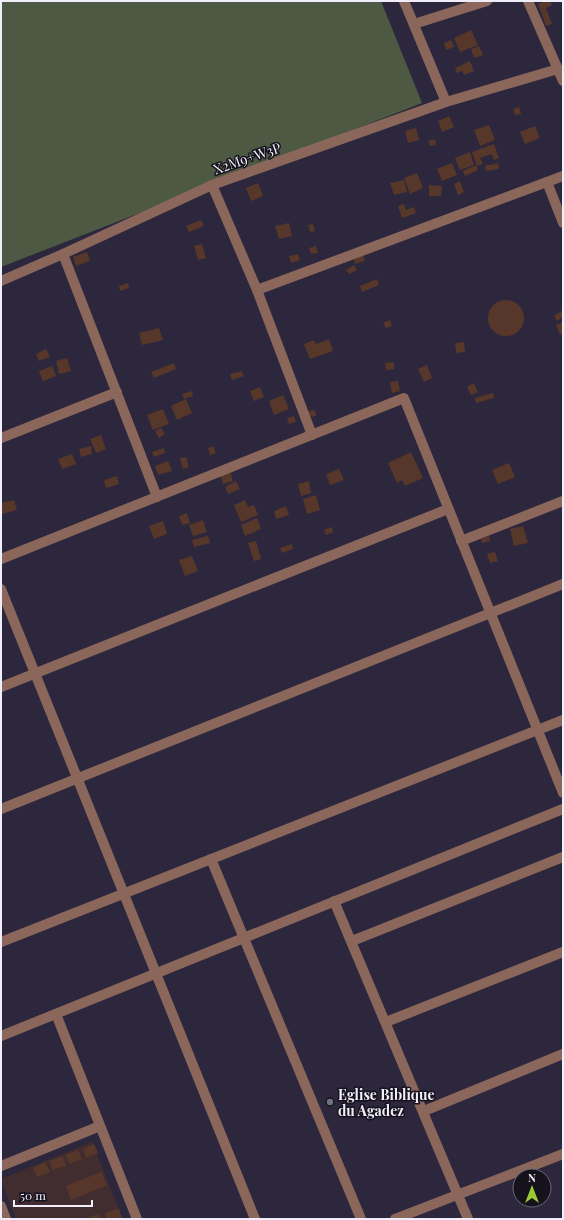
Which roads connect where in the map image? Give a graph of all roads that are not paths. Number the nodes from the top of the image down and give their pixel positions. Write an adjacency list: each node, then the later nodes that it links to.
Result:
1 (404, 1): 4 (street)
2 (487, 1): 4 (street)
3 (528, 1): 5 (street)
4 (414, 24): 7 (street)
5 (558, 69): 6 (street); 7 (street, X2M9+W3P)
6 (563, 81)
7 (446, 102): 10 (street, X2M9+W3P)
8 (563, 176): 9 (street)
9 (547, 182): 11 (street); 14 (street)
10 (212, 185): 12 (street, X2M9+W3P); 14 (street)
11 (563, 223)
12 (63, 254): 13 (street, X2M9+W3P); 15 (street)
13 (1, 281)
14 (257, 290): 16 (street)
15 (117, 392): 17 (street); 18 (street)
16 (312, 435): 18 (street); 20 (street)
17 (1, 438)
18 (157, 497): 22 (street)
19 (563, 501): 21 (street)
20 (448, 509): 21 (street); 26 (street)
21 (461, 541): 25 (street)
22 (1, 559)
23 (563, 584): 25 (street)
24 (1, 590): 26 (street)
25 (490, 613): 29 (street); 30 (street)
26 (35, 674): 27 (street); 30 (street)
27 (1, 687)
28 (563, 720): 29 (street)
29 (538, 730): 31 (street); 35 (street)
30 (77, 778): 32 (street); 36 (street)
31 (563, 793)
32 (1, 809)
33 (563, 809): 37 (street)
34 (563, 857): 40 (street)
35 (212, 859): 36 (street); 38 (street)
36 (124, 894): 39 (street); 42 (street)
37 (334, 901): 38 (street); 40 (street)
38 (244, 938): 42 (street); 56 (street)
39 (1, 942)
40 (352, 942): 44 (street)
41 (563, 952): 44 (street)
42 (156, 973): 43 (street); 55 (street)
43 (56, 1014): 45 (street); 48 (street)
44 (386, 1022): 47 (street)
45 (1, 1036)
46 (563, 1054): 47 (street)
47 (424, 1111): 51 (street)
48 (100, 1126): 50 (street); 54 (street)
49 (563, 1154): 51 (street)
50 (1, 1166)
51 (459, 1194): 57 (street); 58 (street)
52 (1, 1206): 53 (street)
53 (6, 1219)
54 (137, 1219)
55 (255, 1219)
56 (361, 1219)
57 (395, 1219)
58 (468, 1219)

